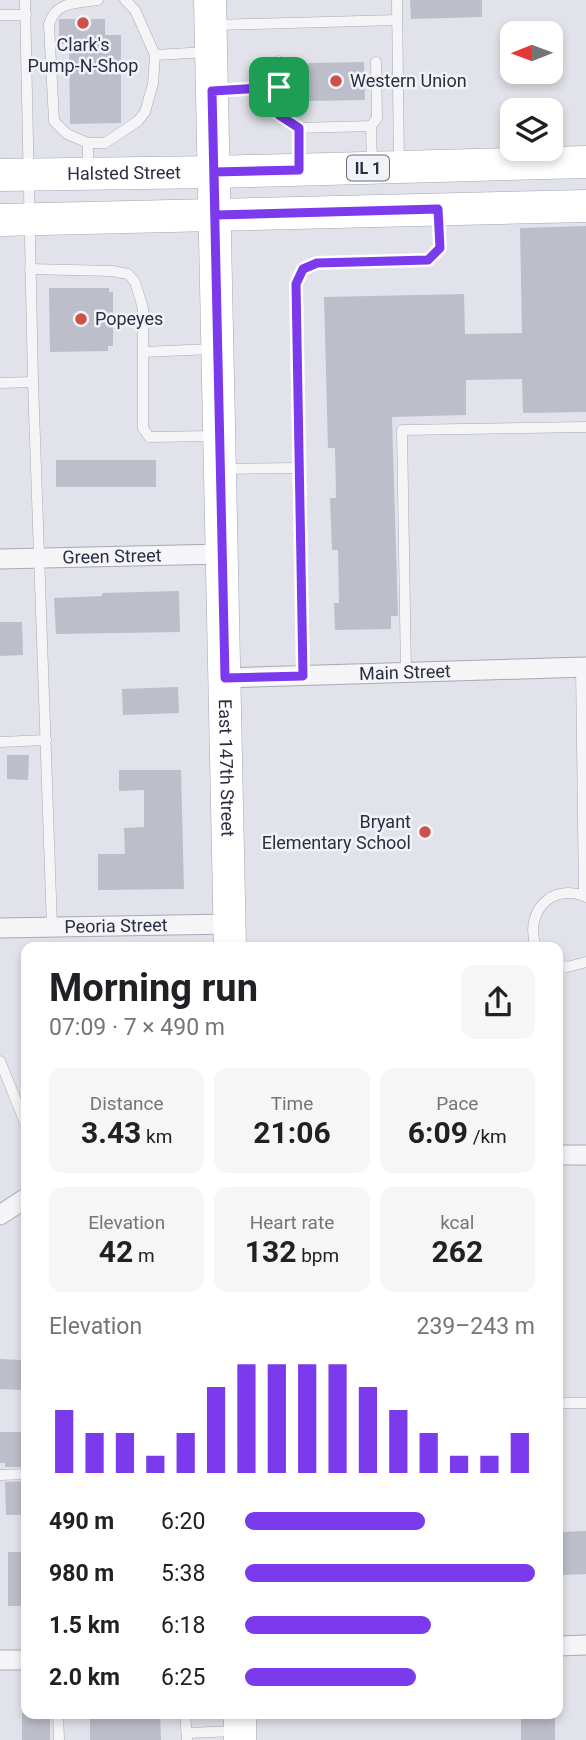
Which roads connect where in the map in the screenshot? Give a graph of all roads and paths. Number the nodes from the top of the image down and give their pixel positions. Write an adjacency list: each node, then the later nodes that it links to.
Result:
1 (25, 0): 5 (lane)
2 (98, 0): 16 (lane)
3 (125, 0): 9 (lane)
4 (397, 0): 7 (lane)
5 (26, 15): 6 (lane); 21 (lane)
6 (0, 16)
7 (397, 20): 8 (lane); 18 (lane)
8 (211, 26): 9 (lane); 13 (main road, East 147th Street)
9 (155, 55): 16 (lane)
10 (278, 61): 12 (lane)
11 (376, 62): 14 (lane)
12 (279, 87): 13 (lane); 15 (lane)
13 (212, 91): 20 (main road, East 147th Street)
14 (371, 127): 15 (lane); 18 (lane)
15 (299, 128): 19 (lane)
16 (88, 158): 20 (main road, Halsted Street / IL 1); 21 (main road, Halsted Street / IL 1)
17 (586, 162): 18 (main road, Halsted Street / IL 1)
18 (385, 167): 19 (main road, Halsted Street / IL 1)
19 (299, 170): 20 (main road, Halsted Street / IL 1)
20 (214, 172): 24 (main road, East 147th Street)
21 (14, 175): 25 (lane)
22 (586, 206): 23 (main road)
23 (438, 209): 24 (main road); 33 (lane)
24 (215, 215): 25 (main road); 27 (main road, East 147th Street)
25 (15, 219): 26 (lane)
26 (30, 269): 28 (lane); 29 (lane)
27 (219, 349): 28 (lane); 32 (main road, East 147th Street)
28 (143, 352): 32 (lane)
29 (33, 382): 30 (lane); 36 (lane)
30 (0, 383)
31 (586, 427): 39 (lane)
32 (220, 436): 34 (main road, East 147th Street)
33 (300, 468): 34 (lane); 40 (lane)
34 (221, 469): 35 (main road, East 147th Street)
35 (223, 554): 36 (street, Green Street); 41 (main road, East 147th Street)
36 (39, 558): 37 (street, Green Street); 42 (lane)
37 (0, 559)
38 (584, 667): 39 (street, Main Street); 44 (lane)
39 (406, 673): 40 (street, Main Street)
40 (303, 676): 41 (street, Main Street)
41 (225, 678): 47 (main road, East 147th Street)
42 (46, 740): 43 (lane); 45 (lane)
43 (0, 742)
44 (585, 896): 48 (lane)
45 (52, 927): 46 (street, Peoria Street); 47 (street, Peoria Street)
46 (0, 928)
47 (230, 935)
48 (534, 942)
49 (586, 962): 50 (lane)
50 (563, 966)
51 (0, 1061): 52 (lane)
52 (21, 1113)
53 (586, 1155): 54 (street)
54 (563, 1156)
55 (21, 1201): 56 (street)
56 (0, 1215)
57 (586, 1403): 58 (lane)
58 (563, 1404)
59 (21, 1474): 60 (lane)
60 (0, 1475)
61 (586, 1645): 62 (street)
62 (563, 1646)
63 (0, 1660): 64 (street)
64 (21, 1660)
65 (58, 1719): 69 (lane)
66 (186, 1719): 68 (lane)
67 (240, 1728): 68 (lane)
68 (187, 1737)
69 (59, 1740)

